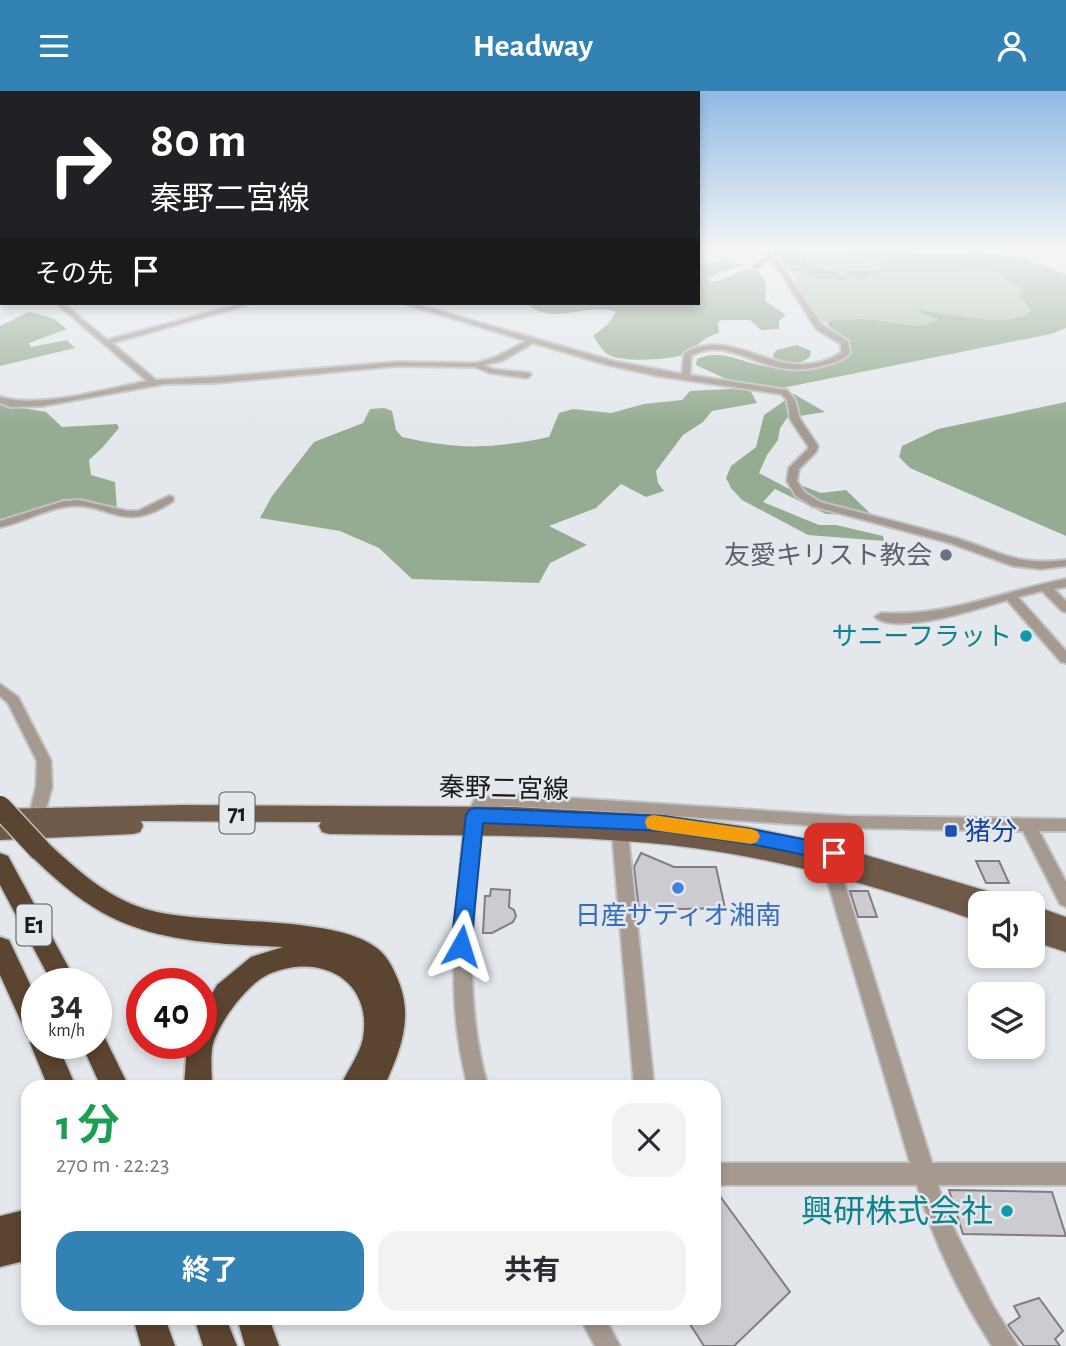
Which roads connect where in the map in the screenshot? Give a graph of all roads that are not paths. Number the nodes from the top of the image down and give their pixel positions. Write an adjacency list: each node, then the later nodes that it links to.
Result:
1 (66, 309): 6 (street)
2 (225, 309): 6 (street)
3 (423, 309): 5 (street)
4 (806, 309): 9 (street)
5 (531, 341): 7 (street); 9 (street)
6 (107, 342): 10 (street)
7 (476, 365): 8 (street); 10 (street)
8 (527, 375)
9 (686, 377): 14 (street)
10 (153, 382): 11 (street)
11 (0, 400)
12 (169, 499): 13 (street)
13 (0, 524)
14 (1066, 562)
15 (1066, 583): 16 (street)
16 (1045, 587): 17 (street); 18 (street)
17 (1010, 596): 19 (street); 20 (street)
18 (1066, 608)
19 (881, 617)
20 (1066, 659)
21 (0, 689): 23 (street)
22 (0, 807): 50 (highway, bridge)
23 (37, 816): 24 (main road, 秦野二宮線 / 71); 25 (main road, 秦野二宮線 / 71)
24 (0, 817)
25 (474, 822): 26 (street); 28 (main road, 秦野二宮線 / 71); 29 (main road, 秦野二宮線 / 71); 32 (main road, 秦野二宮線 / 71); 51 (street)
26 (1028, 825): 27 (street); 33 (street)
27 (1066, 825)
28 (0, 832)
29 (620, 833): 31 (main road, 秦野二宮線 / 71); 52 (street)
30 (1, 865): 40 (highway, E1)
31 (831, 866): 34 (main road, 秦野二宮線 / 71); 53 (street)
32 (968, 894)
33 (1066, 899)
34 (968, 908)
35 (1045, 920): 36 (main road)
36 (1066, 927)
37 (1045, 935): 38 (main road)
38 (1066, 942)
39 (0, 948): 41 (highway, E1)
40 (57, 968)
41 (21, 993)
42 (217, 1003): 49 (highway)
43 (50, 1059): 46 (highway)
44 (102, 1059): 47 (highway)
45 (200, 1059): 48 (highway)
46 (59, 1080)
47 (112, 1080)
48 (198, 1080)
49 (358, 1080)
50 (372, 1080)
51 (476, 1080)
52 (643, 1080)
53 (922, 1172): 54 (street); 55 (street); 68 (street)
54 (721, 1174)
55 (1066, 1174)
56 (21, 1226): 57 (highway)
57 (0, 1231)
58 (21, 1246): 59 (highway)
59 (0, 1251)
60 (151, 1325): 64 (highway)
61 (212, 1325): 65 (highway)
62 (255, 1325): 66 (highway)
63 (596, 1325): 67 (street)
64 (158, 1346)
65 (220, 1346)
66 (262, 1346)
67 (608, 1346)
68 (1006, 1346)

